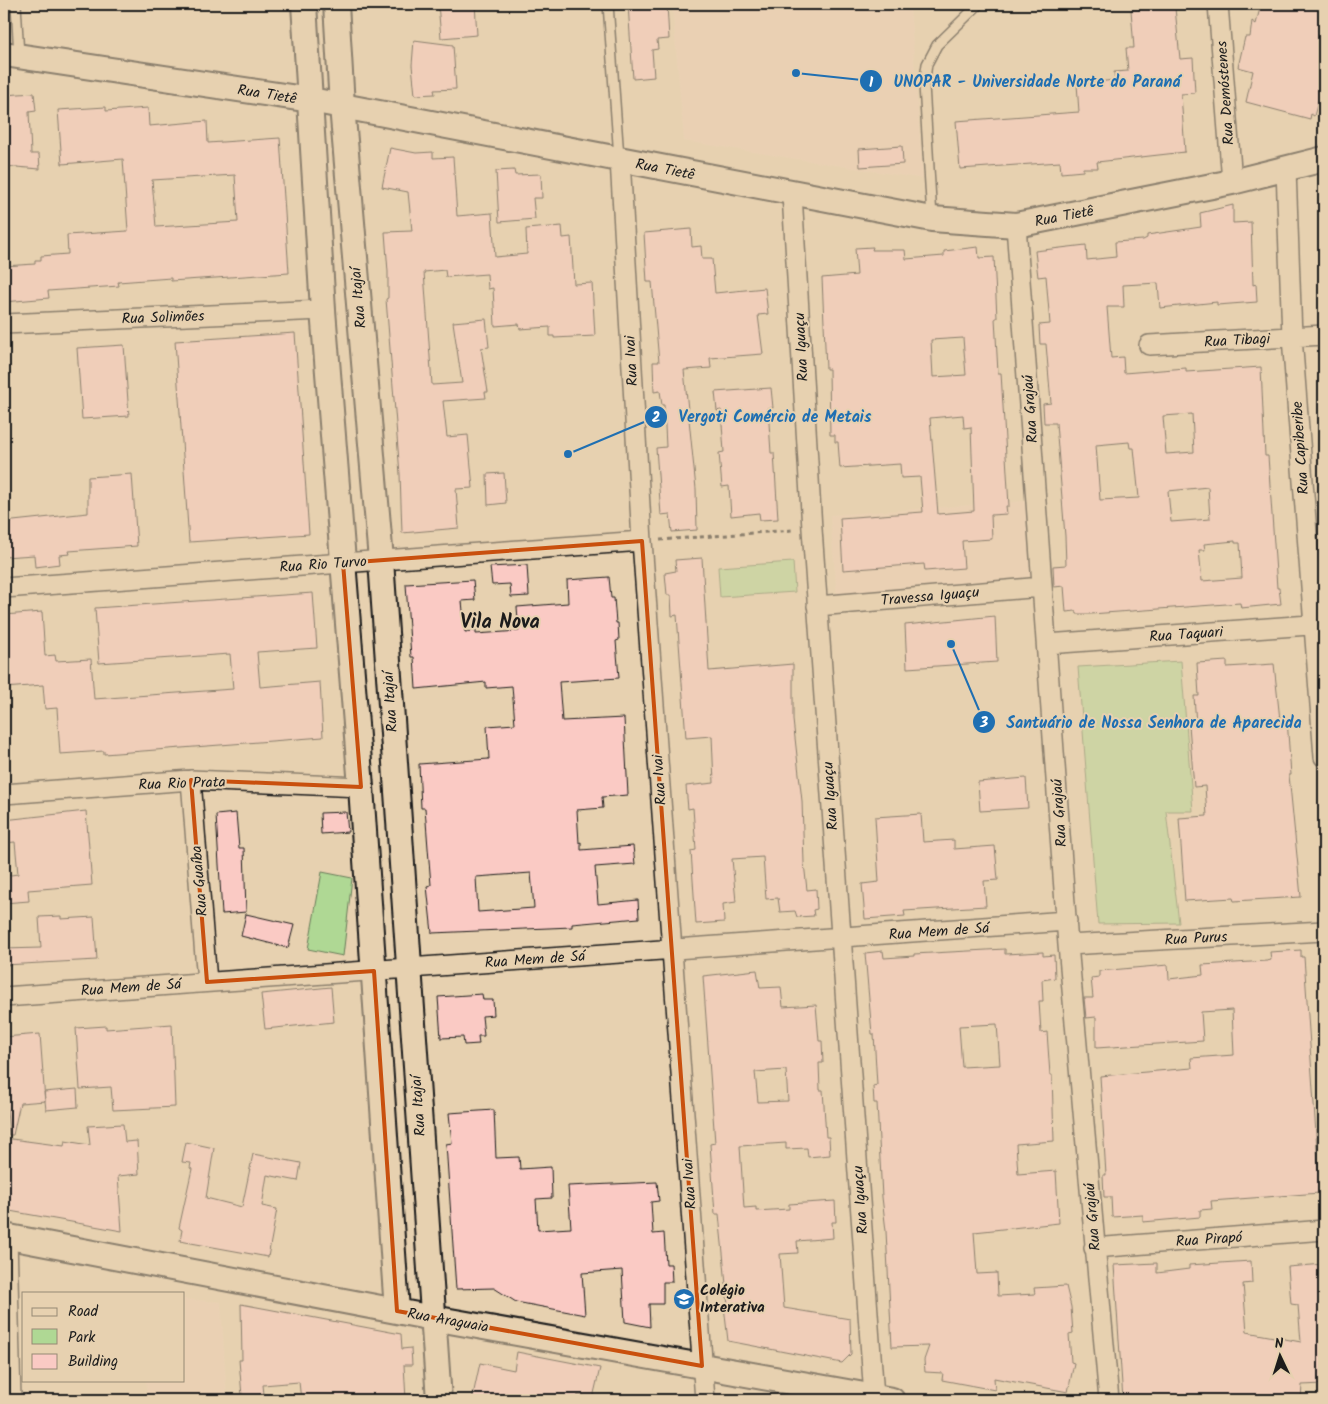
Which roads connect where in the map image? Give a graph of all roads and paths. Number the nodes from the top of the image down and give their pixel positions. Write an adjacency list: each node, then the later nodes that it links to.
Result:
1 (16, 4): 7 (lane)
2 (304, 4): 8 (street)
3 (336, 4): 9 (street, Rua Itajaí)
4 (608, 4): 10 (lane)
5 (979, 4): 15 (lane)
6 (1218, 4): 13 (street, Rua Demóstenes)
7 (12, 55): 8 (street, Rua Tietê)
8 (310, 100): 9 (street, Rua Tietê); 17 (street)
9 (342, 106): 10 (street, Rua Tietê); 24 (street, Rua Itajaí)
10 (620, 159): 14 (street, Rua Tietê); 23 (street, Rua Ivai)
11 (1324, 159): 12 (street, Rua Tietê)
12 (1286, 169): 13 (street, Rua Tietê); 20 (street, Rua Capiberibe)
13 (1232, 182): 16 (street, Rua Tietê)
14 (792, 194): 15 (street, Rua Tietê); 22 (street, Rua Iguaçu)
15 (932, 219): 16 (street, Rua Tietê)
16 (1016, 226): 26 (street, Rua Grajaú)
17 (323, 310): 18 (street, Rua Solimões); 25 (street)
18 (4, 324)
19 (1324, 335): 20 (street, Rua Tibagi)
20 (1292, 337): 21 (street, Rua Tibagi); 29 (street, Rua Capiberibe)
21 (1149, 345)
22 (812, 529): 23 (path); 28 (street, Rua Iguaçu)
23 (642, 541): 24 (street, Rua Rio Turvo); 39 (street, Rua Ivai)
24 (381, 560): 25 (street, Rua Rio Turvo); 40 (street, Rua Itajaí)
25 (342, 563): 27 (street, Rua Rio Turvo); 33 (street)
26 (1042, 587): 28 (street, Travessa Iguaçu); 30 (street, Rua Grajaú)
27 (4, 588)
28 (818, 606): 37 (street, Rua Iguaçu)
29 (1319, 624): 30 (street, Rua Taquari); 31 (street, Rua Capiberibe)
30 (1047, 644): 35 (street, Rua Grajaú)
31 (1324, 757)
32 (191, 780): 33 (street, Rua Rio Prata); 34 (street, Rua Rio Prata); 42 (street, Rua Guaíba)
33 (361, 787): 41 (street)
34 (4, 794)
35 (1067, 922): 37 (street, Rua Mem de Sá); 38 (street, Rua Grajaú)
36 (1324, 931): 38 (street, Rua Purus)
37 (840, 938): 39 (street, Rua Mem de Sá); 50 (street, Rua Iguaçu)
38 (1068, 945): 46 (street, Rua Grajaú)
39 (672, 950): 40 (street, Rua Mem de Sá); 49 (street, Rua Ivai)
40 (408, 968): 41 (street, Rua Mem de Sá); 48 (street, Rua Itajaí)
41 (374, 970): 42 (street, Rua Mem de Sá); 47 (street)
42 (208, 982): 43 (street, Rua Mem de Sá)
43 (4, 997)
44 (1324, 1230): 46 (street, Rua Pirapó)
45 (5, 1236): 47 (street, Rua Araguaia); 51 (street)
46 (1094, 1248): 54 (street, Rua Grajaú)
47 (397, 1311): 48 (street, Rua Araguaia)
48 (433, 1318): 49 (street, Rua Araguaia); 52 (street, Rua Itajaí)
49 (702, 1366): 50 (street, Rua Araguaia); 53 (street, Rua Ivai)
50 (883, 1399)
51 (11, 1400)
52 (439, 1400)
53 (705, 1400)
54 (1109, 1400)

